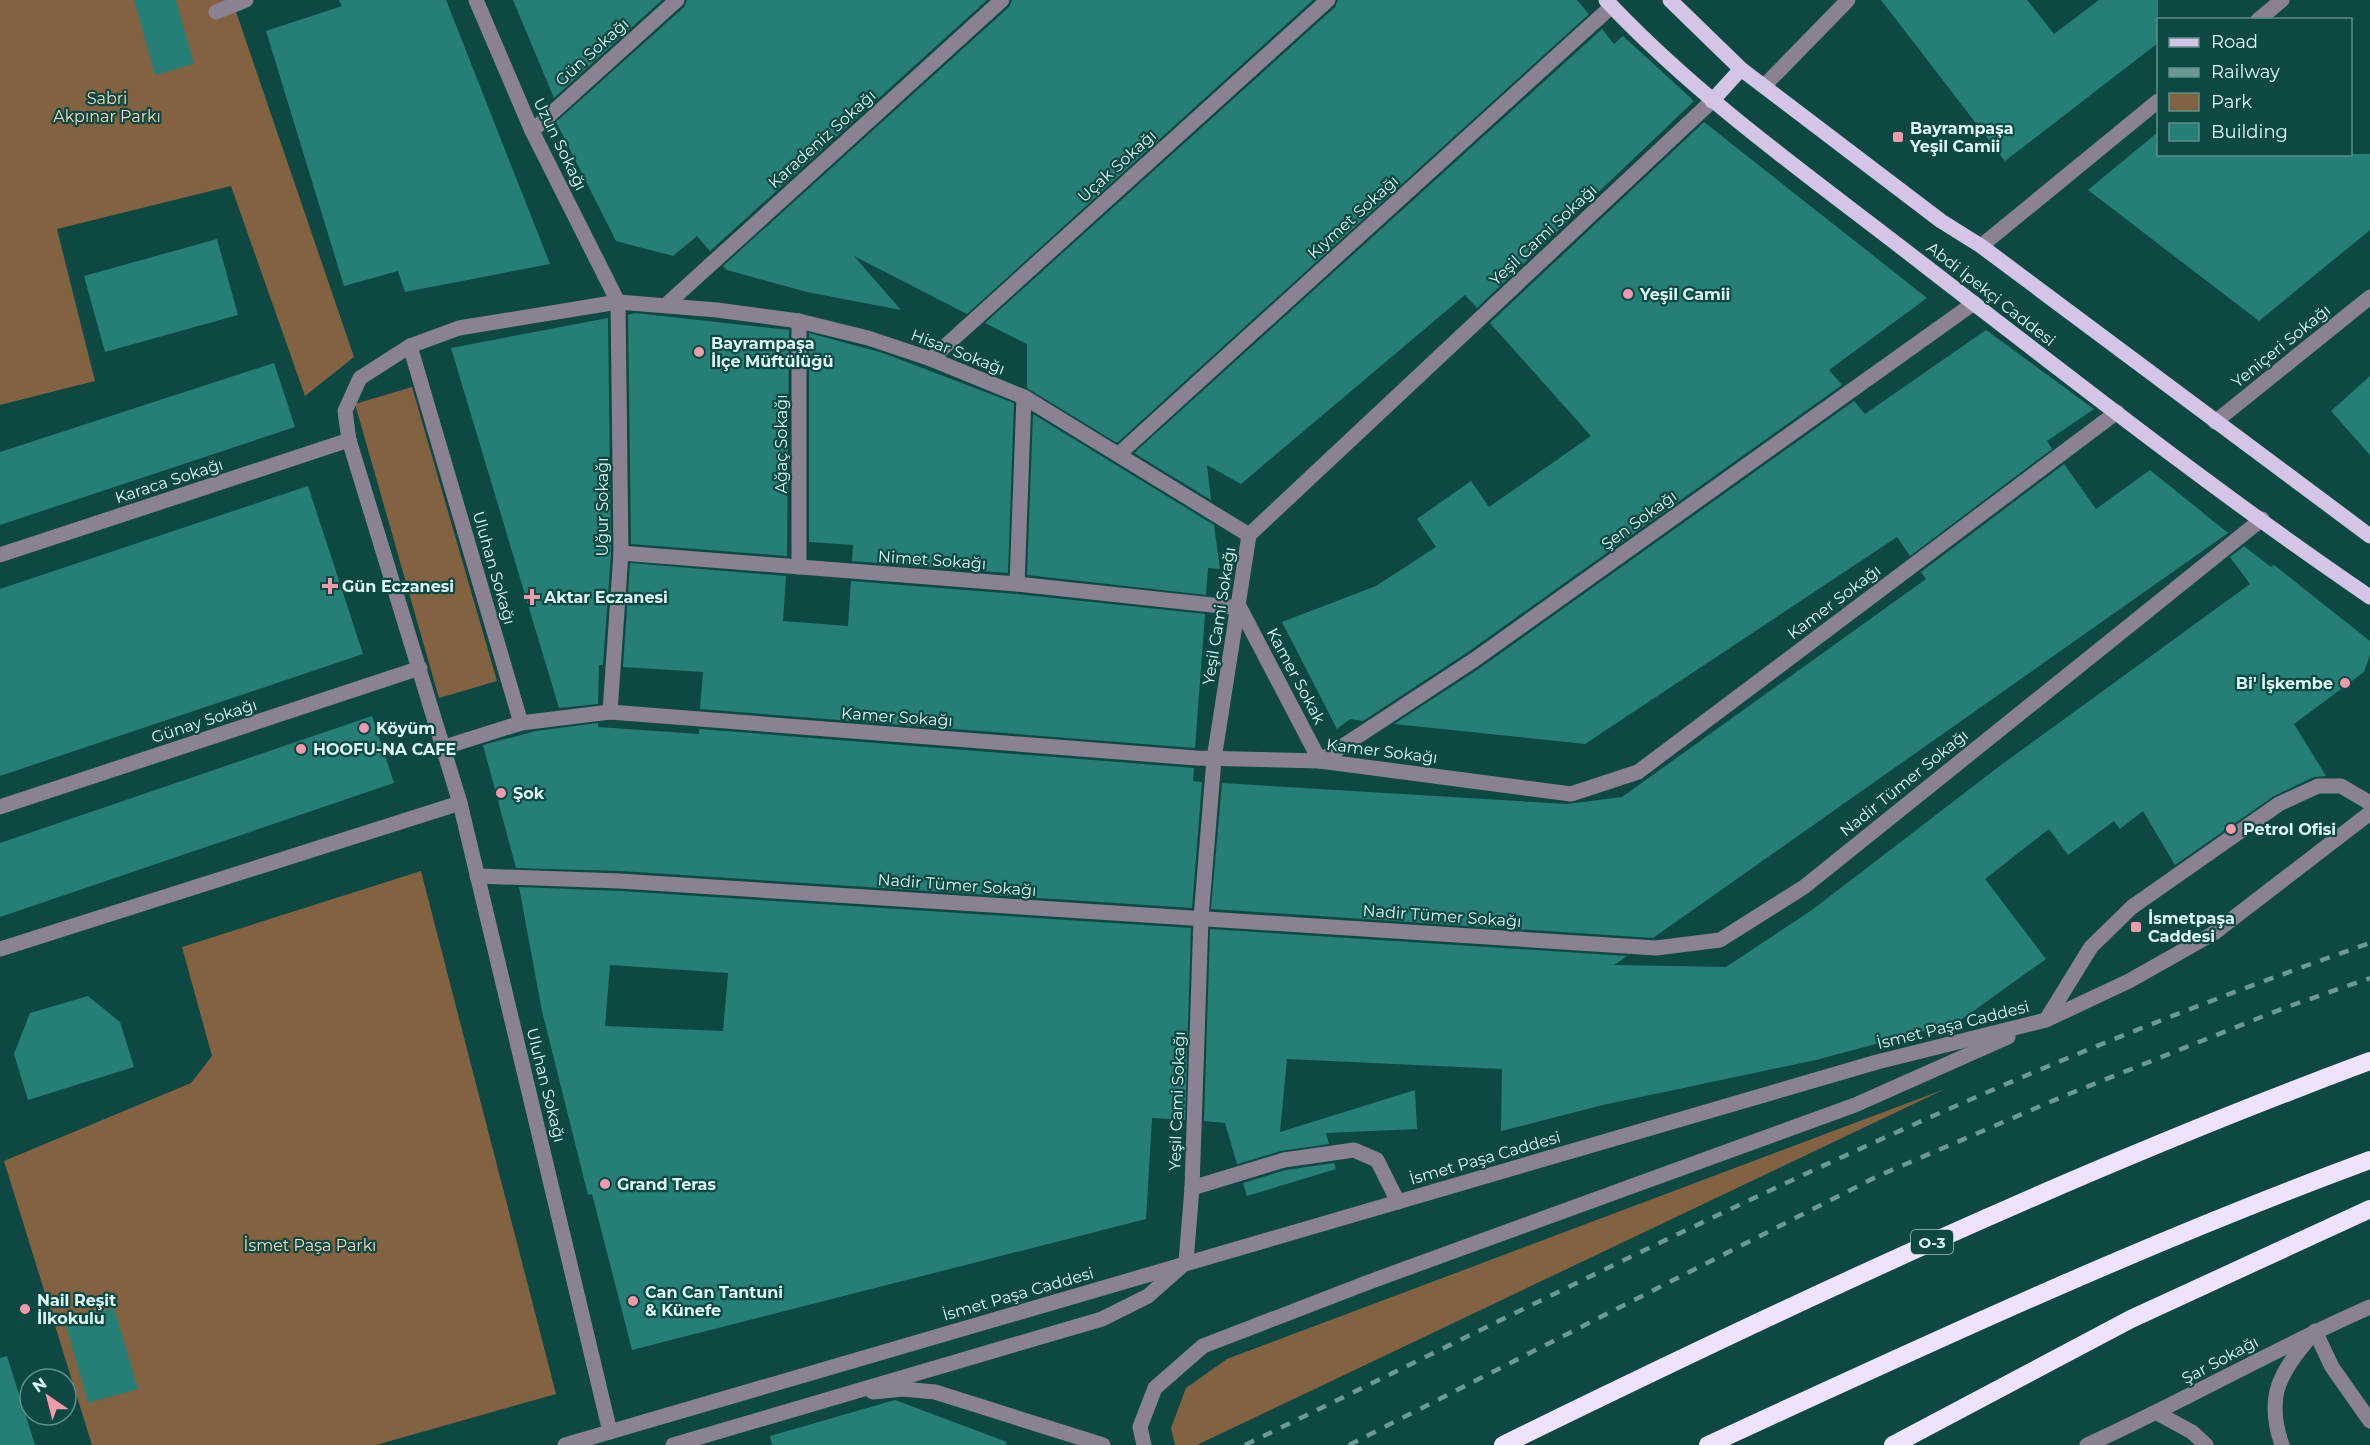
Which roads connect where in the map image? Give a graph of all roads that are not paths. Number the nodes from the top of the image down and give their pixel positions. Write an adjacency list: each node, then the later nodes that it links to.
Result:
1 (246, 0): 10 (street)
2 (476, 0): 16 (street, Uzun Sokağı)
3 (676, 0): 16 (street, Gün Sokağı)
4 (1002, 0): 21 (street, Karadeniz Sokağı)
5 (1328, 0): 24 (street, Uçak Sokağı)
6 (1670, 0): 12 (main road, Abdi İpekçi Caddesi)
7 (1848, 0): 13 (street)
8 (2282, 0): 11 (street)
9 (1609, 3): 14 (main road, Abdi İpekçi Caddesi); 29 (street, Kıymet Sokağı)
10 (216, 12)
11 (2260, 18)
12 (1741, 69): 13 (main road, Abdi İpekçi Caddesi); 14 (main road)
13 (1764, 86): 17 (main road, Abdi İpekçi Caddesi)
14 (1712, 101): 20 (main road, Abdi İpekçi Caddesi); 32 (street, Yeşil Cami Sokağı)
15 (2157, 102): 17 (street)
16 (532, 130): 19 (street, Uzun Sokağı)
17 (1981, 246): 27 (main road, Abdi İpekçi Caddesi)
18 (2370, 297): 27 (street, Yeniçeri Sokağı)
19 (618, 302): 21 (street, Hisar Sokağı); 23 (street, Uluhan Sokağı); 33 (street, Uğur Sokağı)
20 (1974, 303): 26 (main road, Abdi İpekçi Caddesi); 44 (street, Şen Sokağı)
21 (666, 305): 22 (street, Hisar Sokağı)
22 (799, 321): 24 (street, Hisar Sokağı); 35 (street, Ağaç Sokağı)
23 (410, 346): 28 (street, Uluhan Sokağı); 41 (street, Uluhan Sokağı)
24 (931, 359): 25 (street, Hisar Sokağı)
25 (1024, 397): 29 (street, Hisar Sokağı); 36 (street)
26 (2117, 412): 30 (main road, Abdi İpekçi Caddesi); 44 (street, Kamer Sokağı)
27 (2215, 422): 31 (main road, Abdi İpekçi Caddesi)
28 (349, 440): 34 (street, Karaca Sokağı); 39 (street, Uluhan Sokağı)
29 (1119, 454): 32 (street, Hisar Sokağı)
30 (2262, 519): 37 (main road, Abdi İpekçi Caddesi); 50 (street, Nadir Tümer Sokağı)
31 (2368, 531)
32 (1249, 535): 38 (street, Yeşil Cami Sokağı)
33 (621, 553): 35 (street, Nimet Sokağı); 40 (street, Uğur Sokağı)
34 (0, 555)
35 (799, 567): 36 (street, Nimet Sokağı)
36 (1017, 584): 38 (street, Nimet Sokağı)
37 (2370, 597)
38 (1240, 608): 43 (street, Yeşil Cami Sokağı); 44 (street, Kamer Sokak)
39 (420, 668): 42 (street, Uluhan Sokağı); 47 (street, Günay Sokağı)
40 (610, 712): 41 (street, Kamer Sokağı); 43 (street, Kamer Sokağı)
41 (521, 723): 42 (street)
42 (445, 747): 45 (street, Uluhan Sokağı)
43 (1214, 759): 44 (street, Kamer Sokağı); 50 (street, Yeşil Cami Sokağı)
44 (1320, 761)
45 (460, 803): 49 (street, Uluhan Sokağı); 51 (street)
46 (2370, 803): 52 (street)
47 (0, 807)
48 (2370, 813): 52 (street, İsmet Paşa Caddesi)
49 (477, 876): 50 (street, Nadir Tümer Sokağı); 64 (street, Uluhan Sokağı)
50 (1201, 918): 55 (street, Yeşil Cami Sokağı)
51 (0, 949)
52 (2046, 1020): 56 (street, İsmet Paşa Caddesi); 68 (street)
53 (2370, 1061): 69 (highway, O-3)
54 (2370, 1160): 70 (highway)
55 (1192, 1188): 56 (street); 58 (street, Yeşil Cami Sokağı)
56 (1398, 1202): 58 (street, İsmet Paşa Caddesi)
57 (2370, 1209): 71 (highway)
58 (1186, 1262): 61 (street); 64 (street, İsmet Paşa Caddesi)
59 (2370, 1307): 60 (street, Şar Sokağı)
60 (2315, 1331): 62 (street, Şar Sokağı); 63 (street); 74 (street)
61 (837, 1395): 66 (street); 67 (street)
62 (2157, 1413): 72 (street, Şar Sokağı); 73 (street)
63 (2370, 1421)
64 (610, 1432): 65 (street, İsmet Paşa Caddesi)
65 (565, 1445)
66 (673, 1445)
67 (1103, 1445)
68 (1144, 1445)
69 (1503, 1445)
70 (1708, 1445)
71 (1893, 1445)
72 (2087, 1445)
73 (2206, 1445)
74 (2282, 1445)

